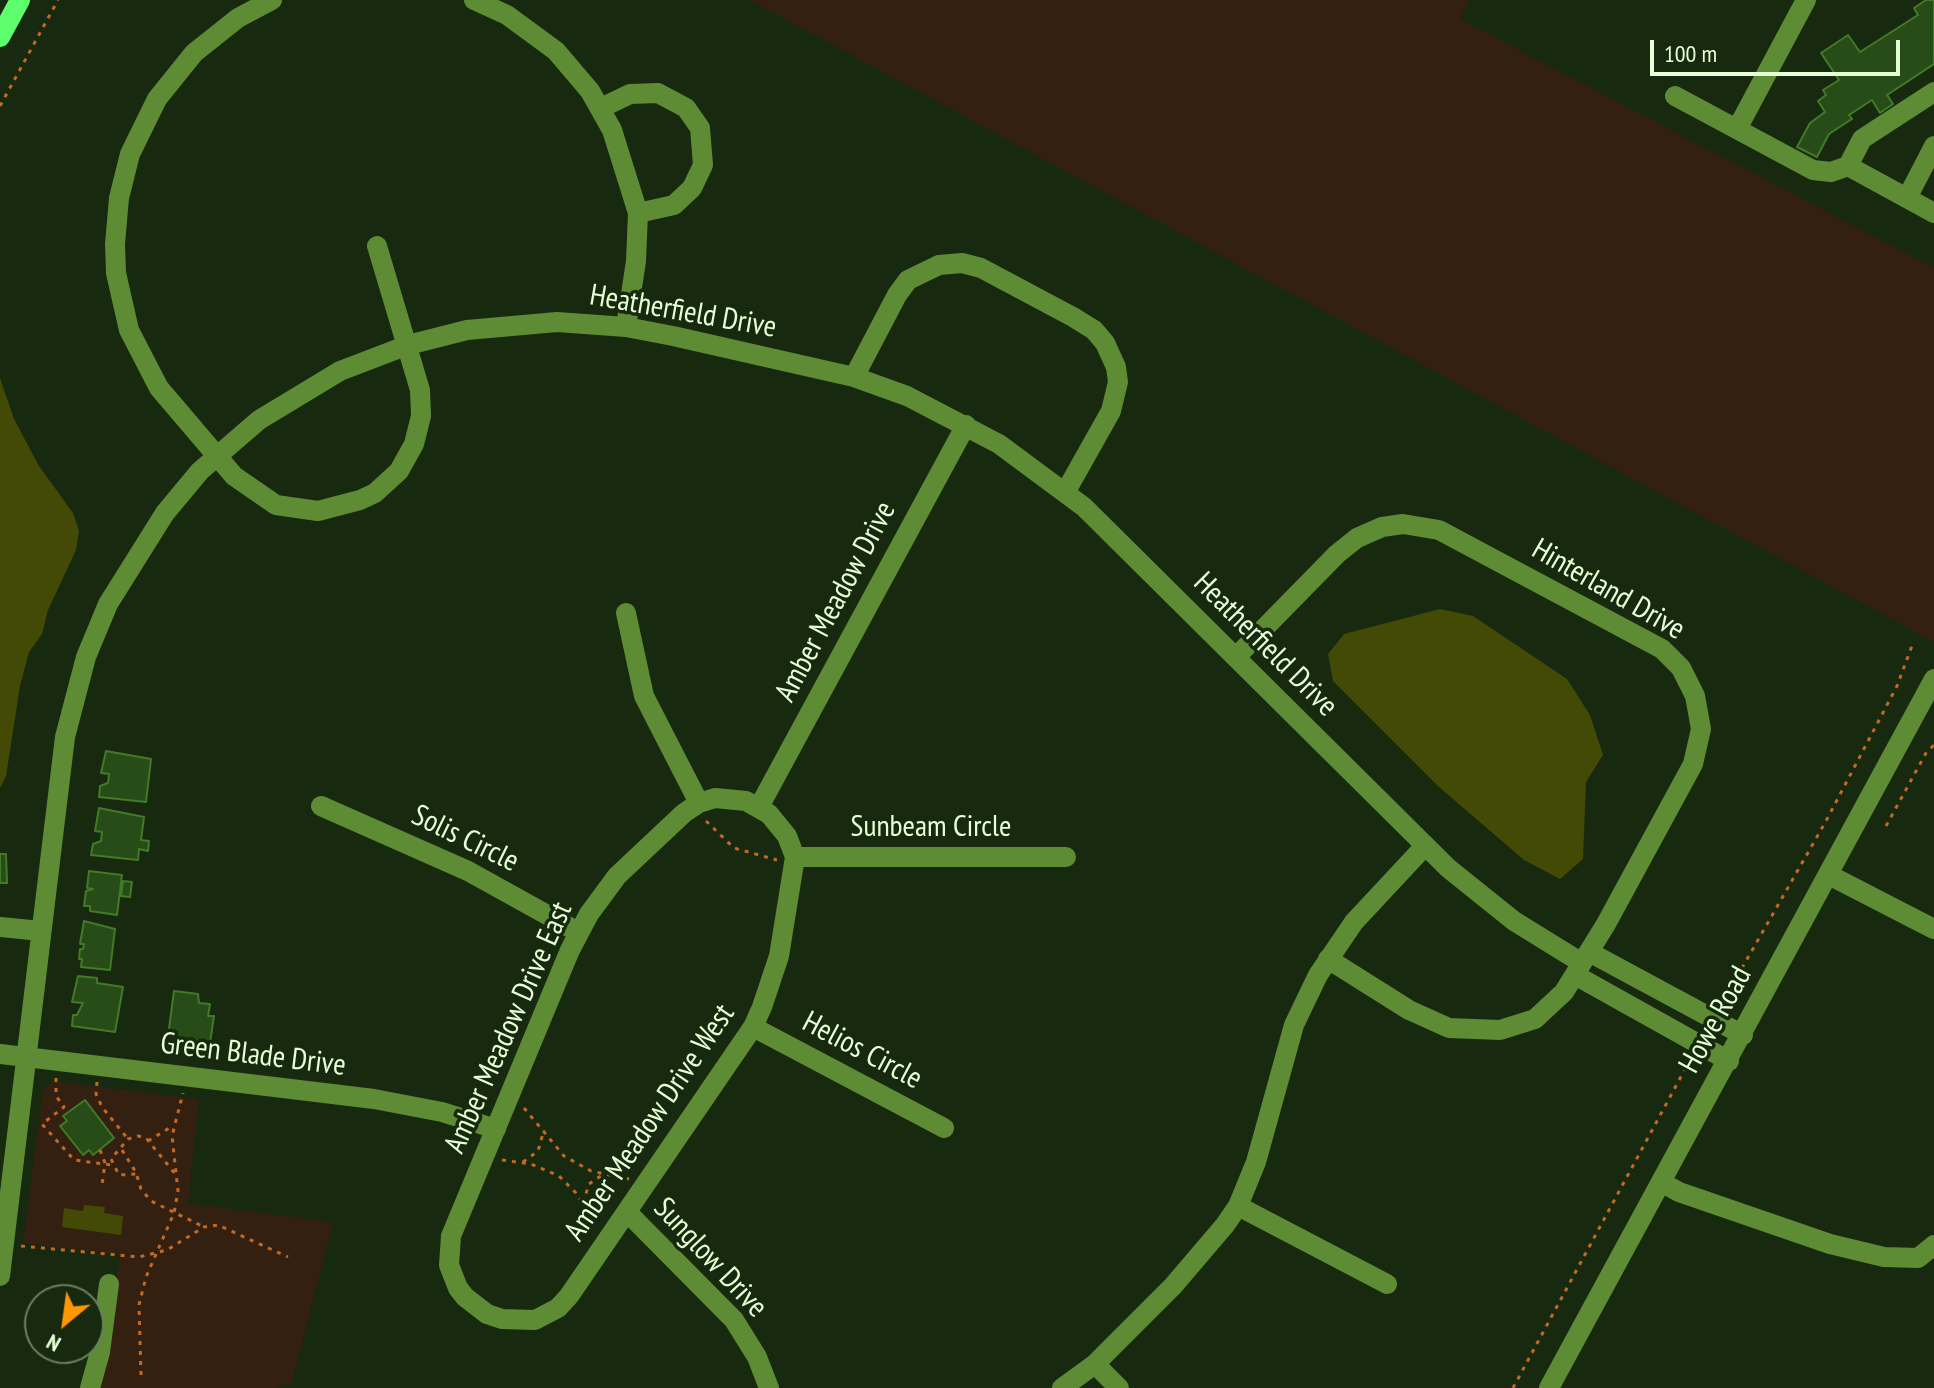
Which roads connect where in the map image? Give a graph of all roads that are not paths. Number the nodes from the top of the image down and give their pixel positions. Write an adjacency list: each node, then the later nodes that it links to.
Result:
1 (20, 0): 5 (main road)
2 (474, 0): 8 (street)
3 (1806, 0): 9 (street)
4 (264, 2): 20 (street)
5 (0, 37)
6 (1934, 92): 11 (street)
7 (1675, 96): 9 (street)
8 (601, 108): 13 (street); 13 (street)
9 (1737, 129): 11 (street)
10 (1934, 146): 12 (street)
11 (1848, 166): 12 (street)
12 (1907, 198): 14 (street)
13 (638, 213): 16 (street)
14 (1934, 213)
15 (377, 246): 17 (street)
16 (626, 327): 17 (street, Heatherfield Drive); 18 (street, Heatherfield Drive)
17 (408, 345): 20 (street, Heatherfield Drive); 20 (street)
18 (854, 377): 19 (street, Heatherfield Drive); 21 (street)
19 (966, 425): 21 (street, Heatherfield Drive); 27 (street, Amber Meadow Drive)
20 (216, 456): 35 (street, Heatherfield Drive)
21 (1066, 491): 23 (street, Heatherfield Drive)
22 (626, 613): 28 (street)
23 (1236, 657): 29 (street, Heatherfield Drive); 38 (street, Hinterland Drive)
24 (1934, 679): 25 (street, Howe Road)
25 (1926, 711): 32 (street, Howe Road)
26 (321, 806): 36 (street, Solis Circle)
27 (759, 807): 28 (street); 31 (street)
28 (703, 811): 36 (street, Amber Meadow Drive East)
29 (1424, 847): 37 (street); 38 (street, Heatherfield Drive)
30 (1066, 857): 31 (street, Sunbeam Circle)
31 (781, 859): 39 (street, Amber Meadow Drive West)
32 (1829, 875): 34 (street); 40 (street, Howe Road)
33 (0, 927): 35 (street)
34 (1934, 929)
35 (41, 931): 42 (street, Heatherfield Drive)
36 (578, 932): 45 (street, Amber Meadow Drive East)
37 (1328, 959): 38 (street, Hinterland Drive); 48 (street)
38 (1582, 963): 40 (street, Heatherfield Drive); 43 (street, Heatherfield Drive)
39 (753, 1027): 44 (street, Helios Circle); 49 (street, Amber Meadow Drive West)
40 (1743, 1035): 43 (street, Howe Road)
41 (0, 1054): 42 (street, Green Blade Drive)
42 (26, 1057): 45 (street, Green Blade Drive); 46 (street, Heatherfield Drive)
43 (1729, 1061): 47 (street, Howe Road)
44 (944, 1128)
45 (502, 1138): 54 (street, Amber Meadow Drive East)
46 (5, 1181): 51 (street, Heatherfield Drive)
47 (1661, 1182): 50 (street); 60 (street, Howe Road)
48 (1238, 1206): 53 (street); 55 (street)
49 (627, 1212): 54 (street, Amber Meadow Drive West); 57 (street, Sunglow Drive)
50 (1934, 1245)
51 (0, 1276)
52 (109, 1284): 56 (street)
53 (1387, 1284)
54 (487, 1314)
55 (1095, 1364): 58 (street); 59 (street)
56 (90, 1388)
57 (769, 1388)
58 (1062, 1388)
59 (1119, 1388)
60 (1549, 1388)

